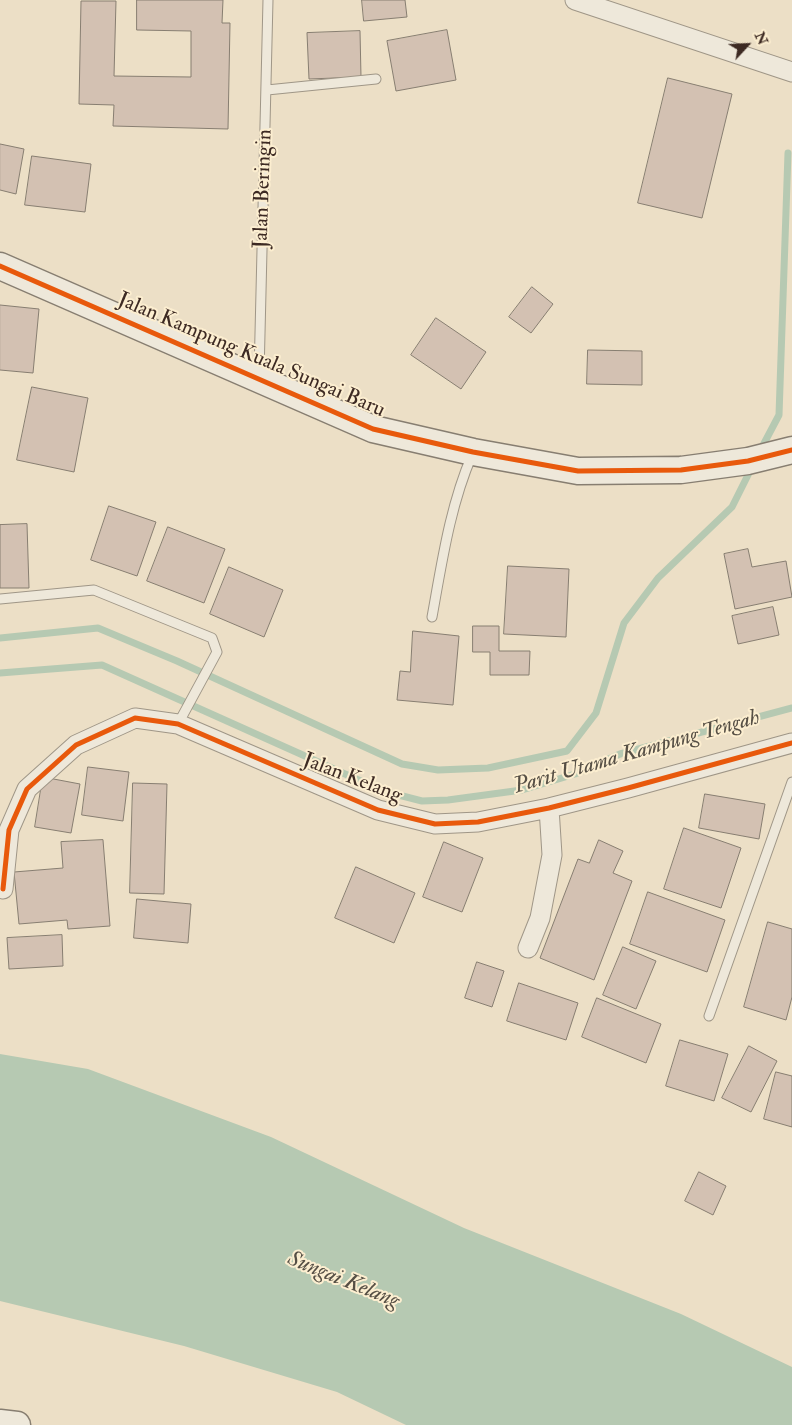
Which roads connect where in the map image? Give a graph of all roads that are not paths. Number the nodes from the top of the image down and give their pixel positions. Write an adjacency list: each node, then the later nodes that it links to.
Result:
1 (268, 0): 5 (lane, Jalan Beringin)
2 (575, 0): 3 (street)
3 (792, 72)
4 (376, 79): 5 (lane)
5 (267, 90): 7 (lane, Jalan Beringin)
6 (0, 266): 7 (street, Jalan Kampung Kuala Sungai Baru)
7 (258, 378): 8 (street, Jalan Kampung Kuala Sungai Baru)
8 (473, 452): 9 (street, Jalan Kampung Kuala Sungai Baru); 11 (lane)
9 (783, 452)
10 (0, 599): 12 (lane)
11 (432, 618)
12 (178, 724): 15 (street, Jalan Kelang); 16 (street, Jalan Kelang)
13 (792, 743): 15 (street, Jalan Kelang)
14 (792, 782): 18 (lane)
15 (549, 808): 17 (street)
16 (3, 889)
17 (528, 948)
18 (709, 1016)
19 (0, 1422): 20 (street)
20 (18, 1425)

